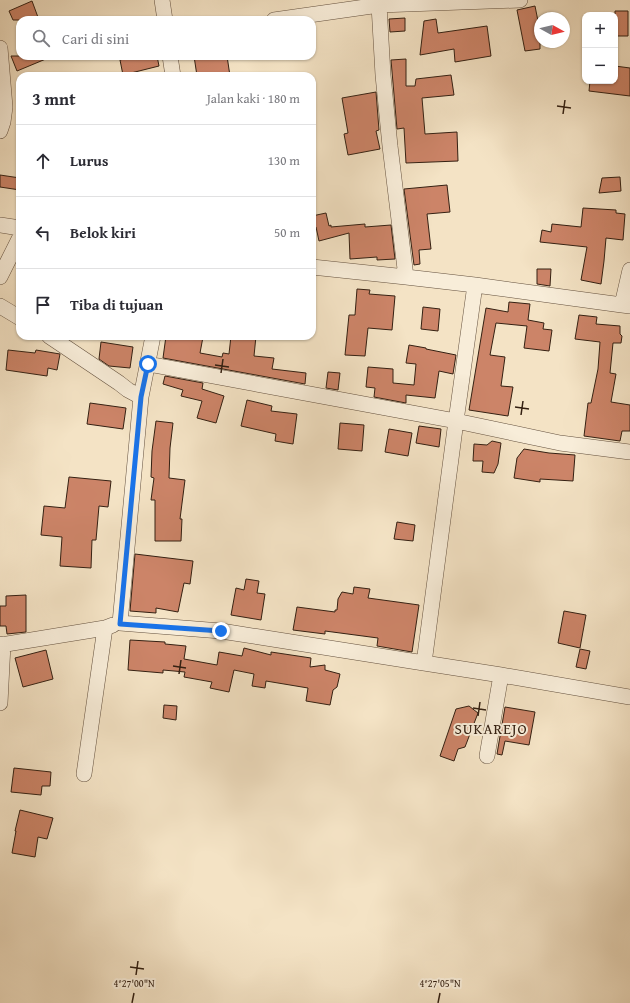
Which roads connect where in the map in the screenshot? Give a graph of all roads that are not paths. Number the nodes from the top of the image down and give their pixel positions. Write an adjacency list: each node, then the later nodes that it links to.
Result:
1 (162, 0): 4 (street)
2 (520, 0): 3 (street)
3 (378, 2): 5 (street); 16 (street)
4 (164, 16)
5 (297, 16)
6 (0, 48): 9 (street)
7 (171, 60): 8 (street)
8 (172, 72)
9 (0, 131)
10 (0, 225): 11 (street)
11 (16, 227)
12 (16, 245): 15 (street)
13 (316, 267): 16 (street)
14 (630, 270): 19 (street)
15 (0, 277)
16 (406, 277): 17 (street)
17 (475, 285): 19 (street); 25 (street)
18 (0, 306): 20 (street)
19 (626, 306)
20 (16, 316)
21 (56, 340): 24 (street)
22 (152, 340): 23 (street)
23 (147, 367): 24 (street); 25 (street)
24 (142, 393): 27 (street)
25 (456, 421): 26 (street); 30 (street)
26 (630, 452)
27 (120, 624): 28 (street); 30 (street)
28 (105, 628): 29 (street); 35 (street)
29 (1, 645): 33 (street)
30 (424, 663): 31 (street)
31 (501, 675): 32 (street); 34 (street)
32 (630, 697)
33 (0, 703)
34 (487, 756)
35 (84, 774)

